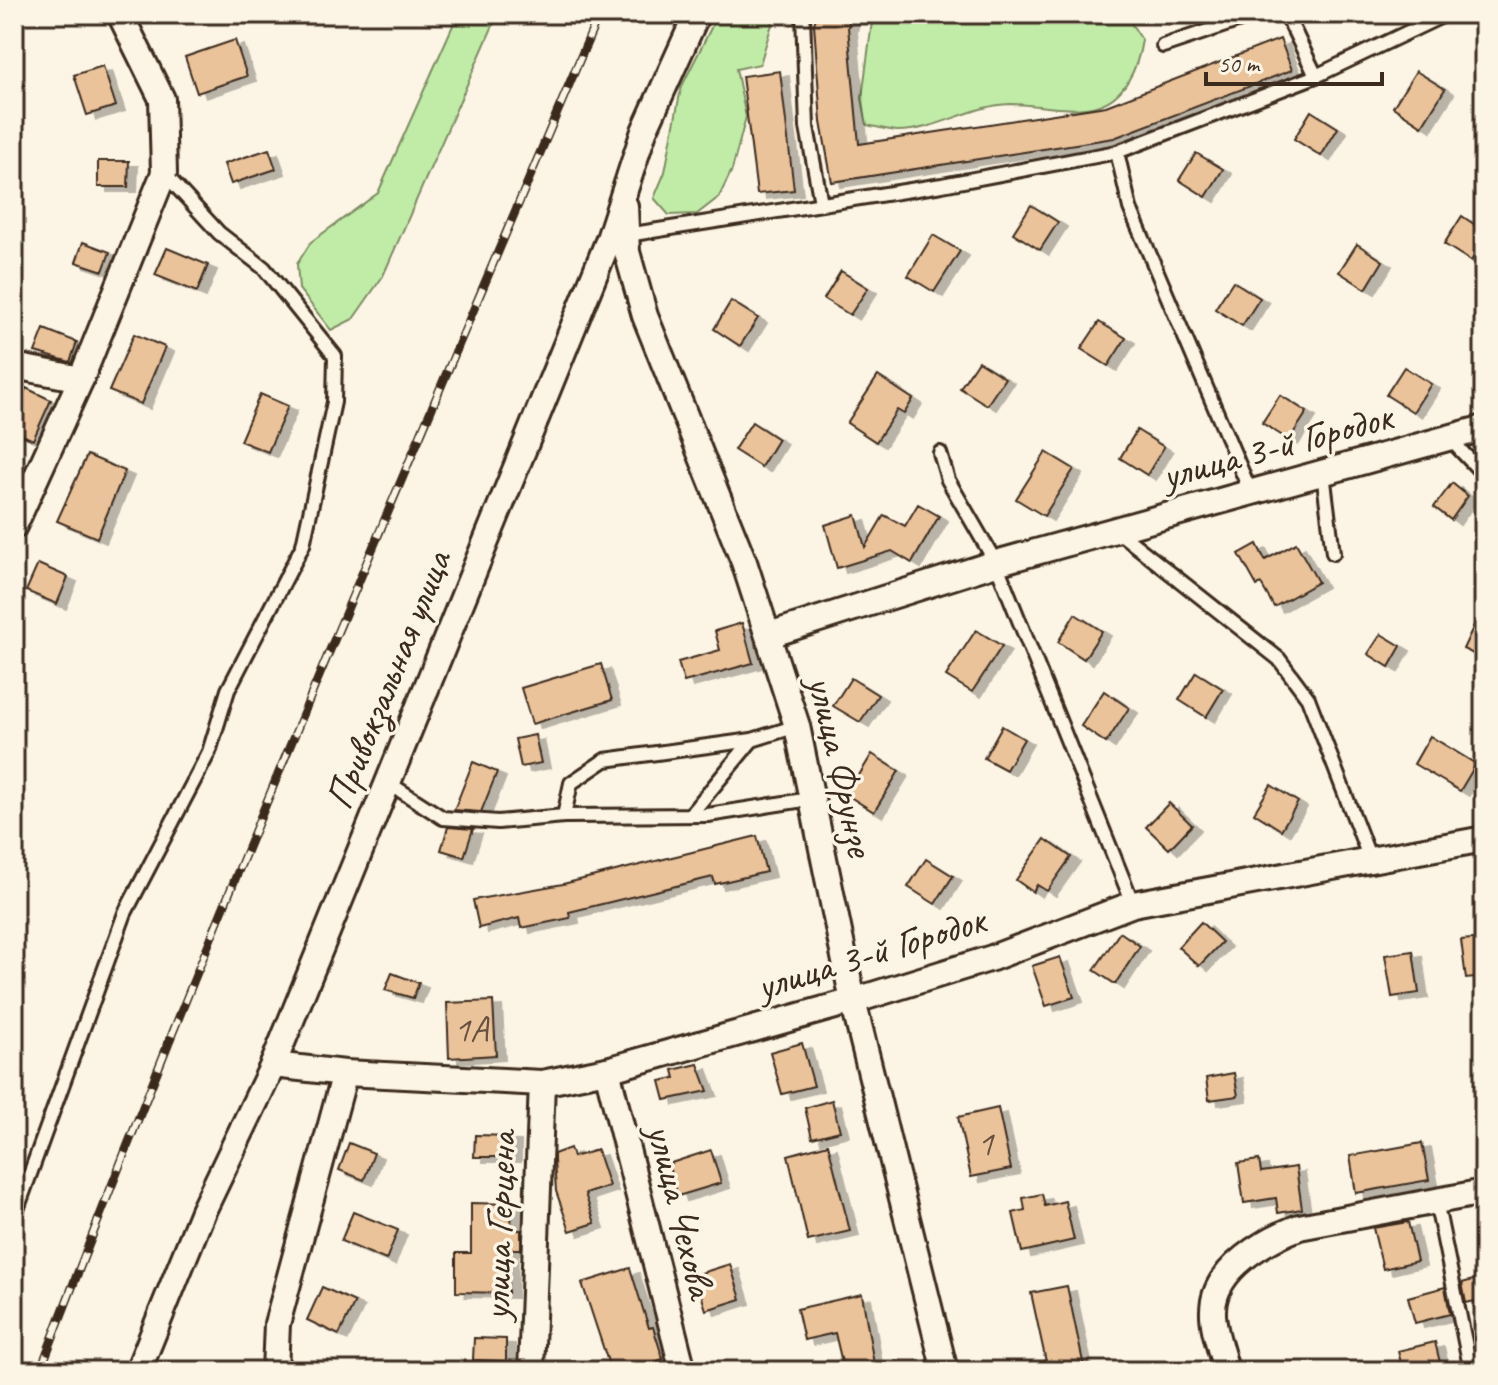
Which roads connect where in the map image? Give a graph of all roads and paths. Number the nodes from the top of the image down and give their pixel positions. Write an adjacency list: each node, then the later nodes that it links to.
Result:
1 (120, 14): 10 (street)
2 (697, 14): 12 (street, Привокзальная улица)
3 (803, 14): 11 (lane)
4 (1258, 14): 7 (lane)
5 (1286, 14): 8 (lane)
6 (1446, 14): 8 (lane)
7 (1163, 46)
8 (1316, 76): 9 (lane)
9 (1117, 152): 11 (lane); 20 (lane)
10 (164, 173): 14 (street); 42 (lane)
11 (821, 203): 12 (lane)
12 (618, 237): 25 (street, улица Фрунзе); 28 (street, Привокзальная улица)
13 (14, 366): 14 (street)
14 (81, 379): 21 (street)
15 (1484, 428): 16 (street, улица 3-й Городок)
16 (1449, 438): 18 (street, улица 3-й Городок); 19 (lane)
17 (940, 453): 24 (lane)
18 (1323, 473): 20 (street, улица 3-й Городок); 23 (lane)
19 (1484, 475)
20 (1251, 493): 22 (street, улица 3-й Городок)
21 (14, 526)
22 (1116, 530): 24 (street, улица 3-й Городок); 33 (lane)
23 (1333, 553)
24 (996, 563): 25 (street, улица 3-й Городок); 34 (lane)
25 (769, 635): 26 (street, улица Фрунзе)
26 (797, 726): 27 (lane); 29 (street, улица Фрунзе)
27 (752, 740): 30 (lane); 31 (lane)
28 (387, 782): 31 (lane); 36 (street, Привокзальная улица)
29 (810, 799): 30 (lane); 35 (street, улица Фрунзе)
30 (690, 815): 31 (lane)
31 (564, 816)
32 (1484, 839): 33 (street, улица 3-й Городок)
33 (1370, 859): 34 (street, улица 3-й Городок)
34 (1133, 904): 35 (street, улица 3-й Городок)
35 (853, 1001): 37 (street, улица 3-й Городок); 47 (street, улица Фрунзе)
36 (273, 1065): 38 (street, улица 3-й Городок); 43 (street, Привокзальная улица)
37 (607, 1070): 39 (street, улица 3-й Городок); 46 (street, улица Чехова)
38 (345, 1073): 39 (street, улица 3-й Городок); 44 (street)
39 (542, 1083): 45 (street, улица Герцена)
40 (1484, 1192): 41 (street)
41 (1436, 1201): 48 (street); 49 (lane)
42 (14, 1218)
43 (138, 1371)
44 (275, 1371)
45 (531, 1371)
46 (683, 1371)
47 (945, 1371)
48 (1226, 1371)
49 (1471, 1371)

